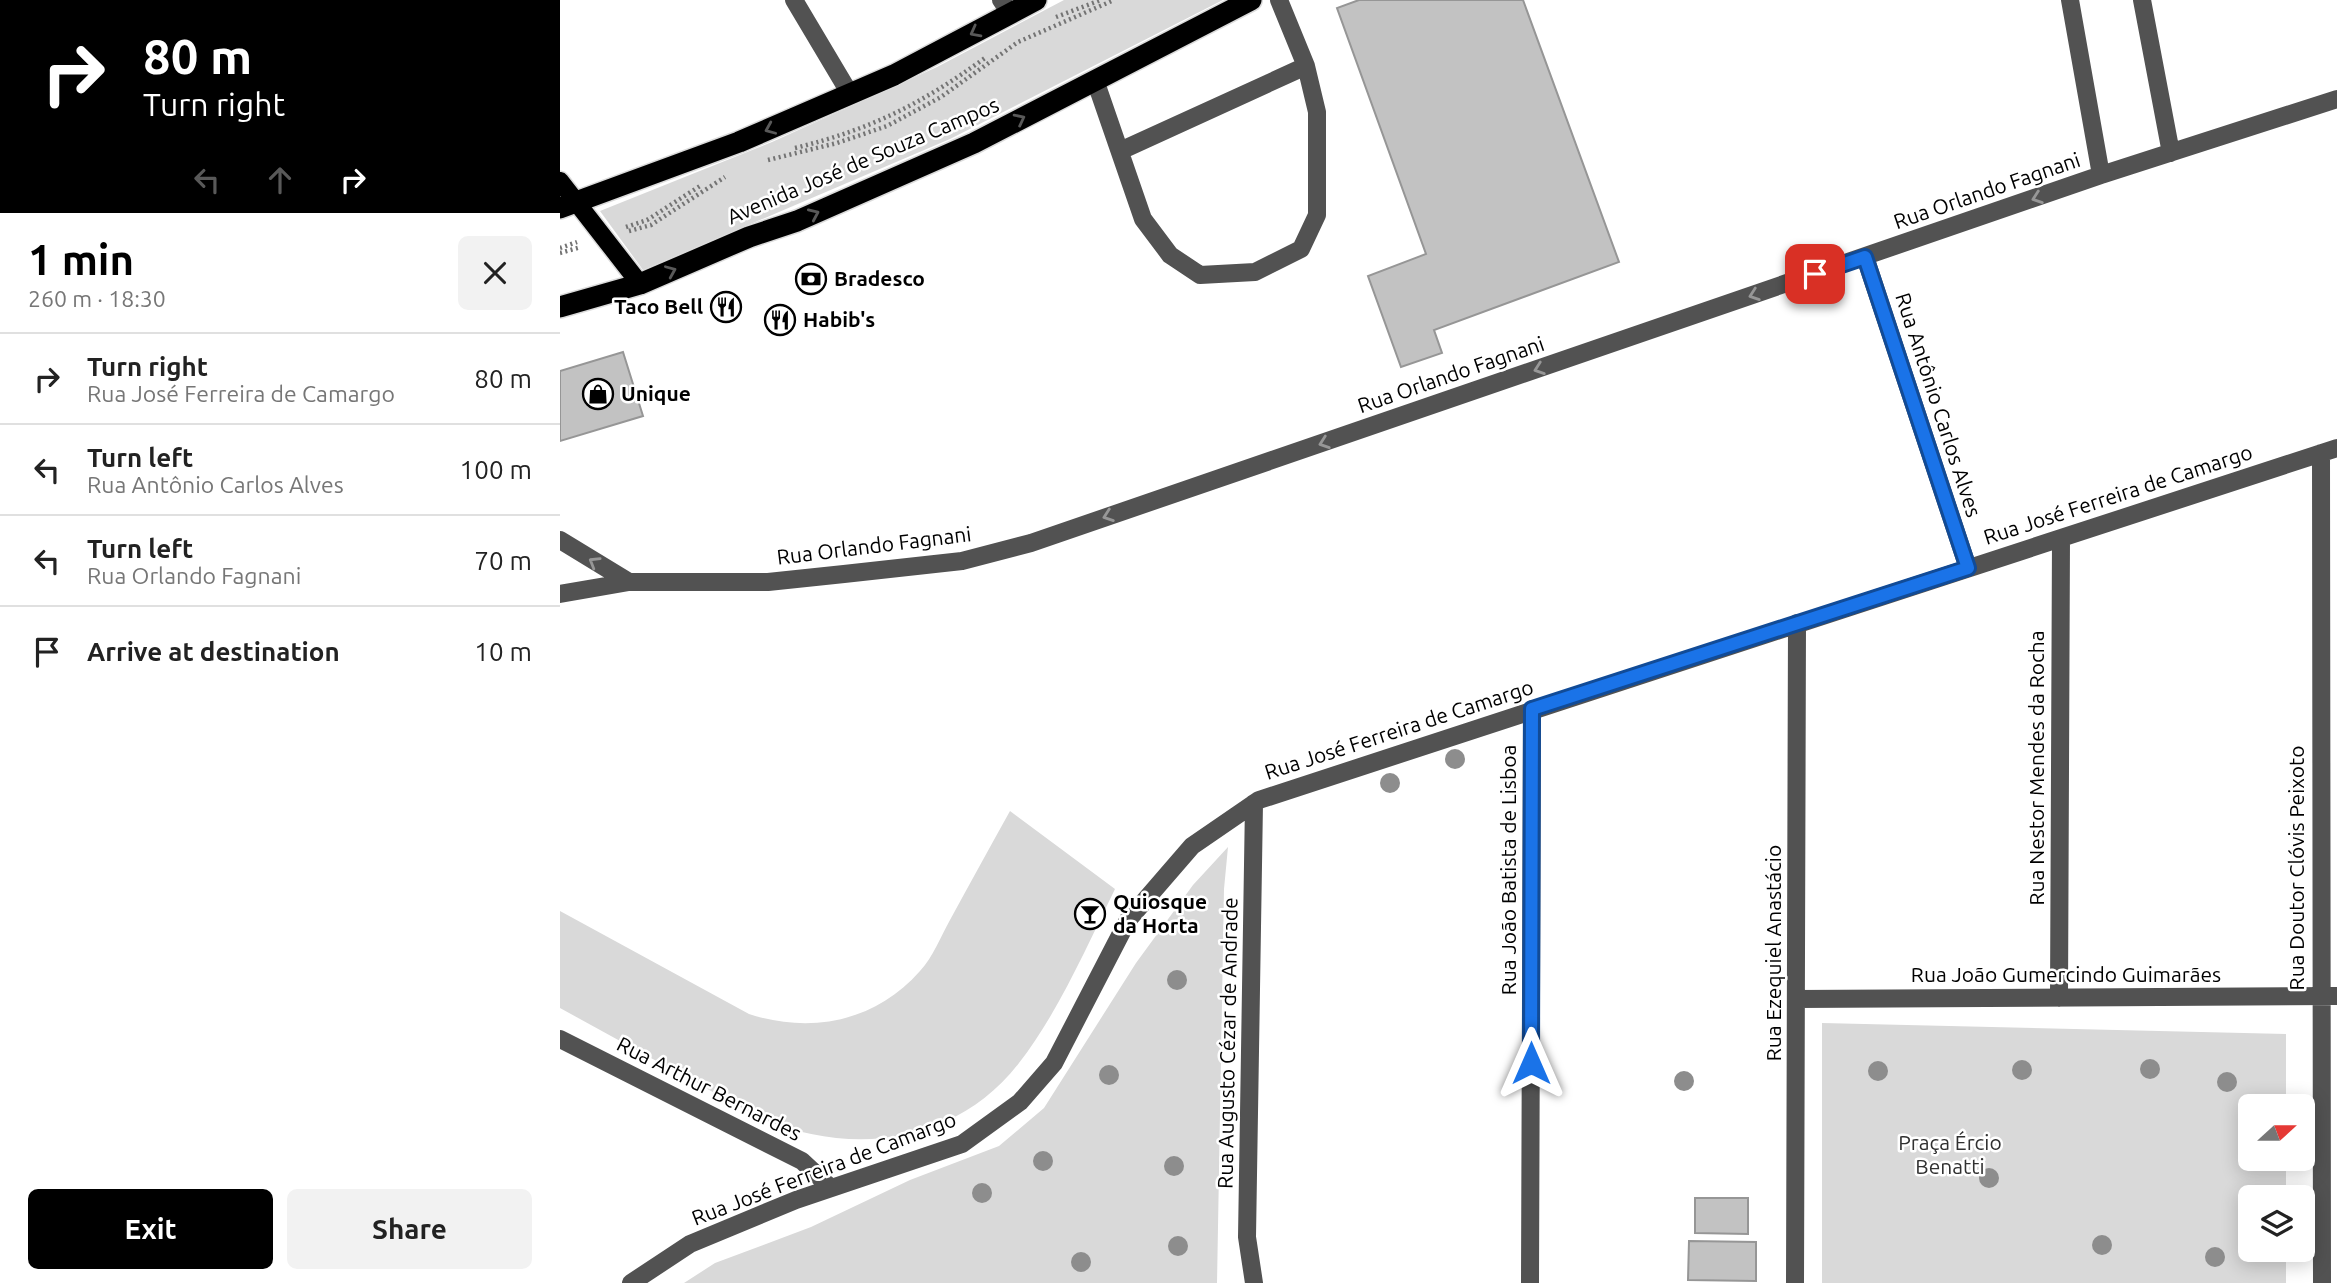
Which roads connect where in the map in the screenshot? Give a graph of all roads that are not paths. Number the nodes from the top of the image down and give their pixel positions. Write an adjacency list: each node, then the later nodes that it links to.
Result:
1 (794, 0): 10 (street)
2 (1036, 0): 7 (highway)
3 (1251, 0): 9 (highway, Avenida José de Souza Campos)
4 (1279, 0): 8 (street)
5 (2070, 0): 14 (street)
6 (2142, 0): 13 (street)
7 (1006, 7): 10 (highway, one-way to 10)
8 (1306, 66): 12 (street); 12 (street)
9 (1095, 80): 12 (street); 18 (highway, Avenida José de Souza Campos, one-way to 9)
10 (850, 94): 16 (highway, one-way to 16)
11 (2337, 99): 13 (street, Rua Orlando Fagnani)
12 (1120, 151)
13 (2171, 153): 14 (street, Rua Orlando Fagnani)
14 (2101, 176): 17 (street, Rua Orlando Fagnani, one-way to 17)
15 (560, 181): 16 (main road)
16 (568, 206): 18 (main road)
17 (1865, 257): 23 (street, Rua Antônio Carlos Alves); 24 (street, Rua Orlando Fagnani, one-way to 24)
18 (640, 284): 19 (highway, Avenida José de Souza Campos)
19 (560, 307)
20 (2329, 451): 21 (street, Rua José Ferreira de Camargo); 29 (street, Rua Doutor Clóvis Peixoto)
21 (2061, 538): 23 (street, Rua José Ferreira de Camargo); 30 (street, Rua Nestor Mendes da Rocha)
22 (560, 540): 24 (street, one-way to 22)
23 (1968, 568): 26 (street, Rua José Ferreira de Camargo)
24 (629, 582): 25 (street, Rua Orlando Fagnani)
25 (560, 594)
26 (1797, 623): 27 (street, Rua José Ferreira de Camargo); 31 (street, Rua Ezequiel Anastácio)
27 (1532, 709): 28 (street, Rua José Ferreira de Camargo); 37 (street, Rua João Batista de Lisboa)
28 (1254, 803): 33 (street, Rua José Ferreira de Camargo); 36 (street, Rua Augusto Cézar de Andrade)
29 (2328, 997): 30 (street, Rua João Gumercindo Guimarães); 34 (street, Rua Doutor Clóvis Peixoto)
30 (2059, 998): 31 (street, Rua João Gumercindo Guimarães)
31 (1796, 999): 38 (street, Rua Ezequiel Anastácio)
32 (560, 1039): 33 (street, Rua Arthur Bernardes)
33 (831, 1188): 35 (street, Rua José Ferreira de Camargo)
34 (2329, 1258): 39 (street, Rua Doutor Clóvis Peixoto)
35 (631, 1283)
36 (1254, 1283)
37 (1530, 1283)
38 (1795, 1283)
39 (2322, 1283)

